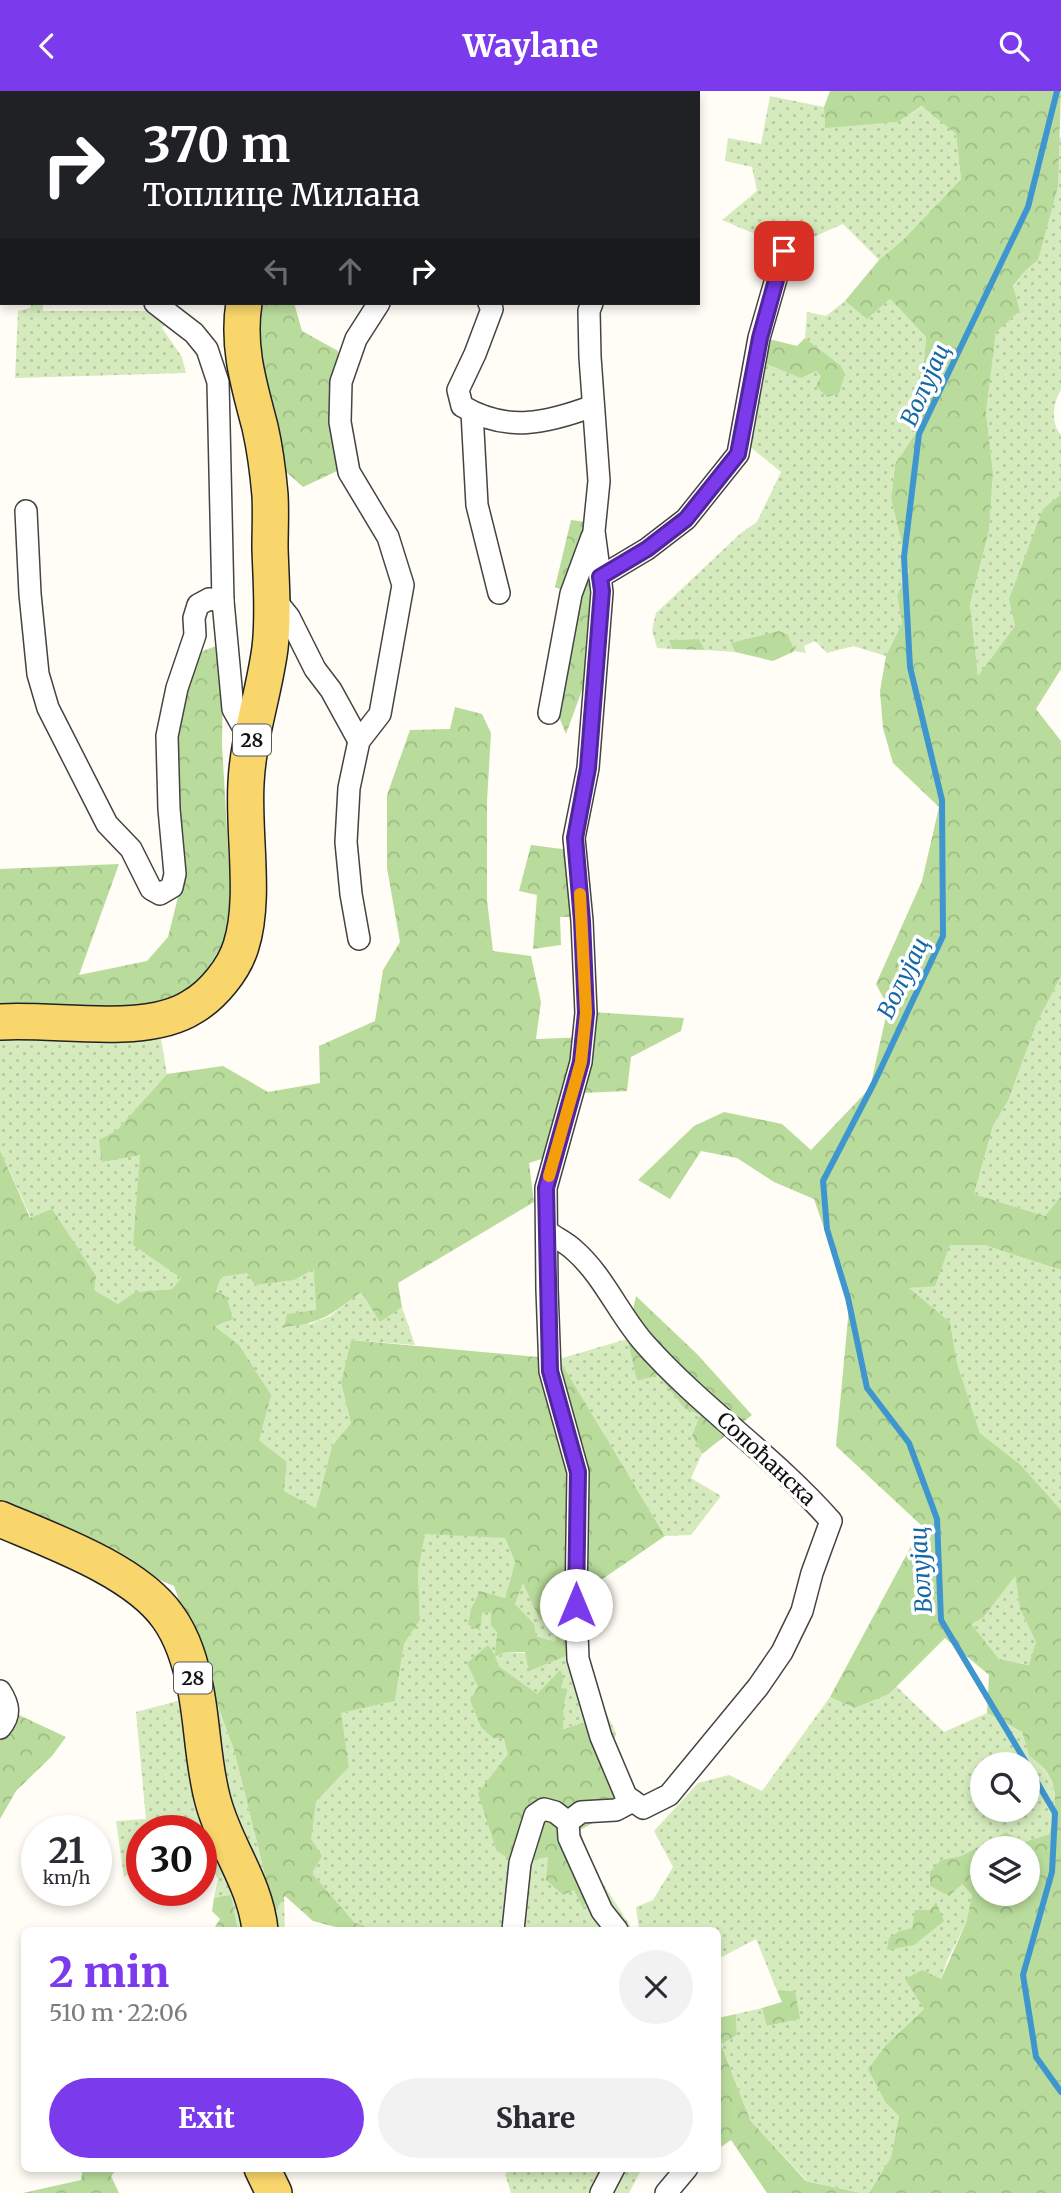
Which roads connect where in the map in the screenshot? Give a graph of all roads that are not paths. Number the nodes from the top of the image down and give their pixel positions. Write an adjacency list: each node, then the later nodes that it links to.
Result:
1 (784, 251): 11 (street)
2 (158, 305): 14 (street)
3 (244, 305): 13 (main road, 28)
4 (378, 305): 17 (street)
5 (490, 305): 8 (street)
6 (591, 305): 7 (street)
7 (593, 406): 8 (street); 10 (street)
8 (472, 412): 12 (street)
9 (26, 511): 14 (street)
10 (594, 531): 11 (street); 15 (street)
11 (600, 577): 20 (street)
12 (499, 593)
13 (273, 597): 16 (main road, 28); 17 (street)
14 (223, 601): 16 (street)
15 (549, 713)
16 (251, 741): 19 (main road, 28)
17 (359, 741): 18 (street)
18 (359, 939)
19 (0, 1022)
20 (548, 1232): 24 (street); 24 (street, Сопоћанска)
21 (0, 1520): 26 (main road, 28)
22 (0, 1691): 23 (street)
23 (0, 1728)
24 (633, 1801): 25 (street)
25 (568, 1822): 27 (street); 28 (street)
26 (259, 1927)
27 (513, 1927)
28 (615, 1927)
29 (264, 2172): 32 (main road)
30 (612, 2172): 33 (street)
31 (684, 2172): 34 (street)
32 (274, 2193)
33 (601, 2193)
34 (666, 2193)

